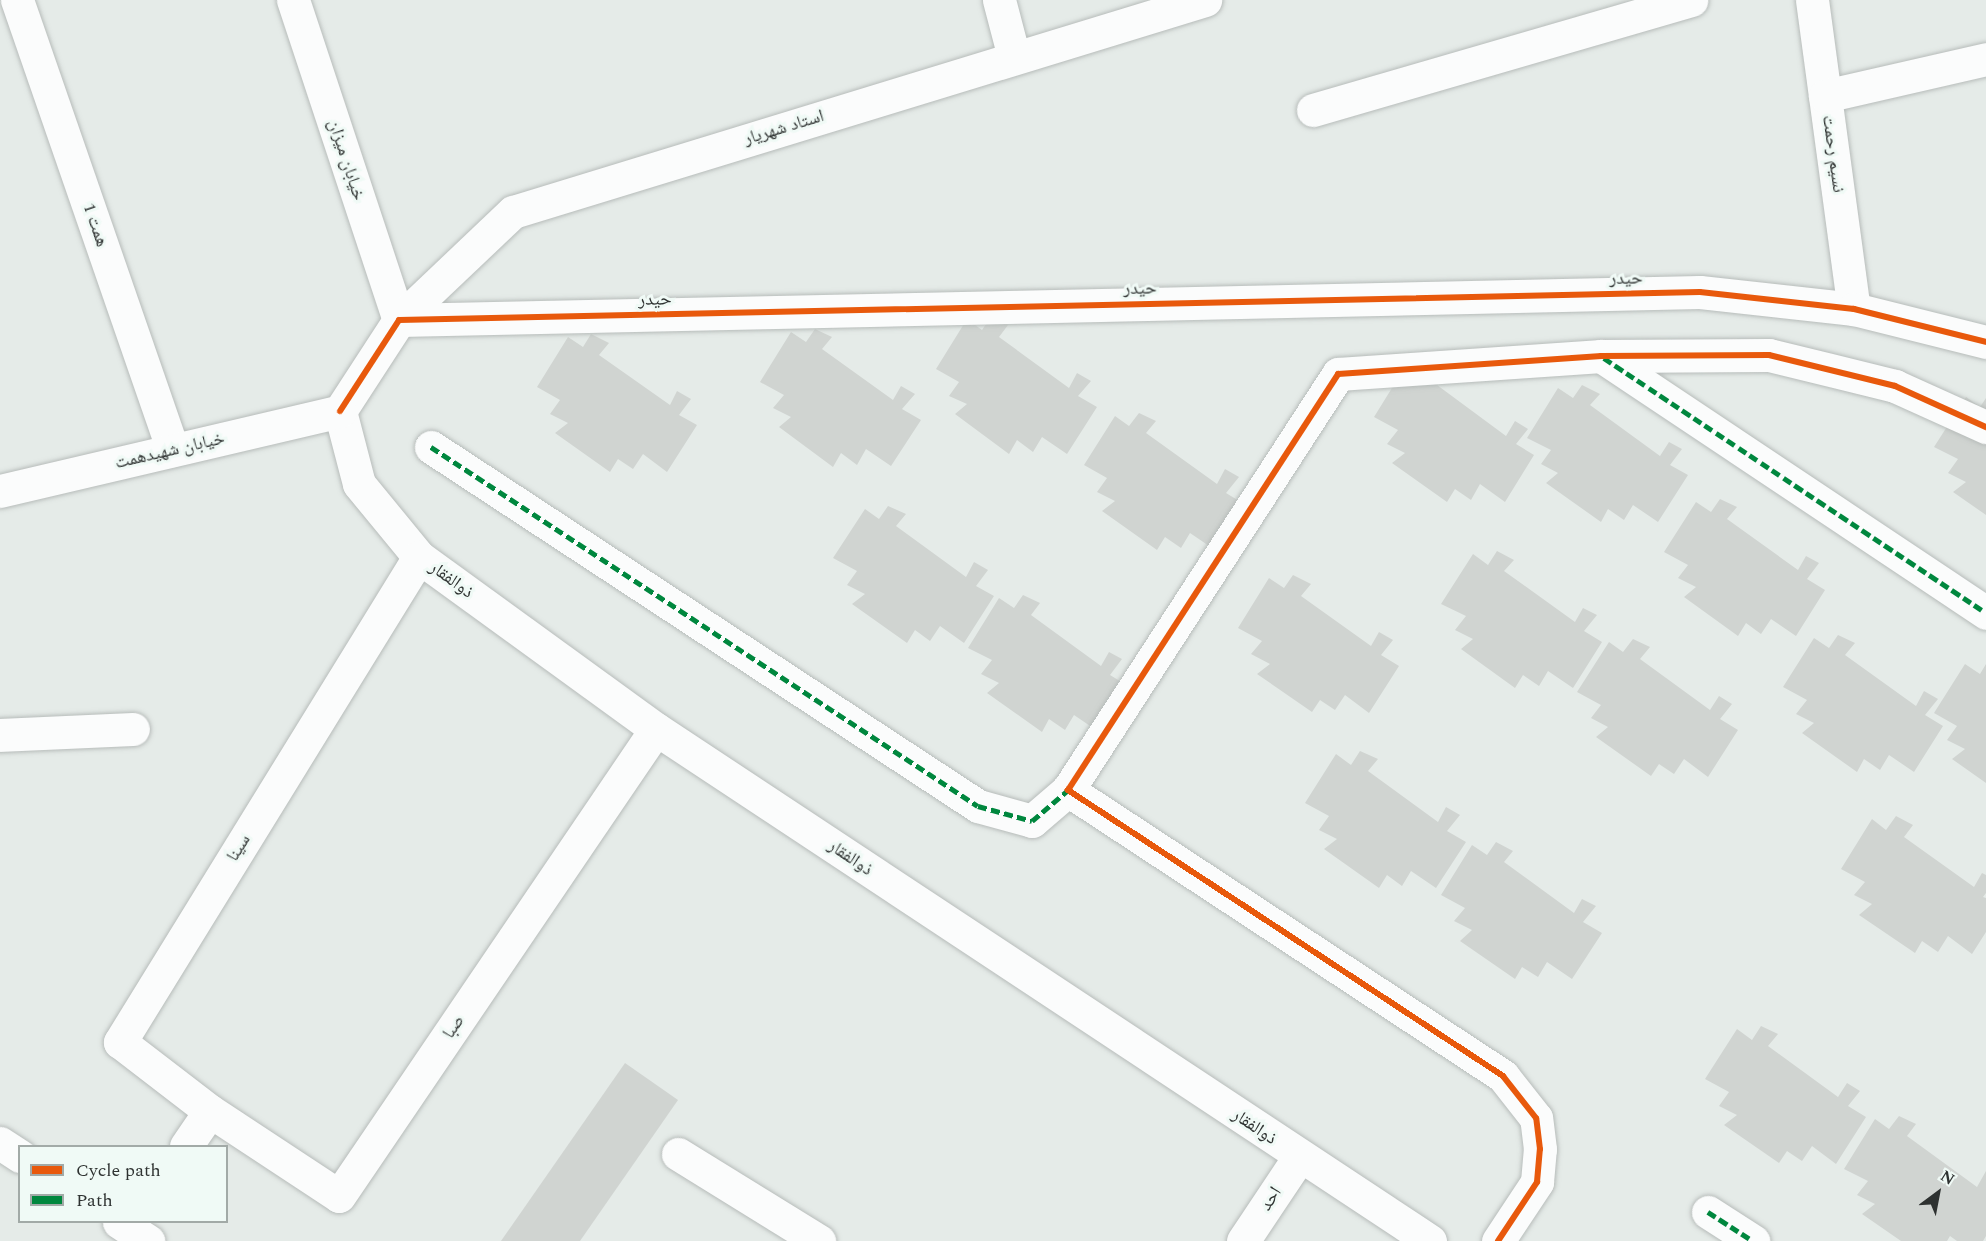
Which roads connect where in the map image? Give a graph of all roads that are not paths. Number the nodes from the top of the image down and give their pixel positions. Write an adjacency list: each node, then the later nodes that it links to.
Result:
1 (17, 0): 18 (street, همت 1)
2 (293, 0): 12 (street, خیابان میزان)
3 (999, 0): 7 (street)
4 (1205, 0): 7 (street, استاد شهریار)
5 (1691, 0): 10 (street)
6 (1812, 0): 9 (street, نسیم رحمت)
7 (1014, 57): 12 (street, استاد شهریار)
8 (1986, 59): 9 (street)
9 (1825, 96): 11 (street, نسیم رحمت)
10 (1313, 110)
11 (1854, 309): 12 (street, حیدر); 13 (street, حیدر)
12 (399, 320): 15 (street)
13 (1986, 342)
14 (1601, 356): 16 (street); 21 (street); 25 (street)
15 (340, 411): 18 (street, خیابان شهیدهمت); 20 (street, ذوالفقار)
16 (1986, 427)
17 (431, 447): 25 (street)
18 (173, 450): 19 (street, خیابان شهیدهمت)
19 (0, 491)
20 (419, 557): 23 (street, ذوالفقار); 26 (street, سینا)
21 (1986, 613)
22 (133, 729): 24 (street)
23 (656, 729): 26 (street, صبا); 31 (street, ذوالفقار)
24 (0, 735)
25 (1068, 790): 36 (street)
26 (210, 1110): 28 (street)
27 (0, 1143): 30 (street)
28 (187, 1145)
29 (678, 1154): 33 (street)
30 (18, 1155)
31 (1299, 1157): 34 (street, احد); 35 (street, ذوالفقار)
32 (1708, 1212): 37 (street)
33 (819, 1241)
34 (1244, 1241)
35 (1430, 1241)
36 (1498, 1241)
37 (1753, 1241)

